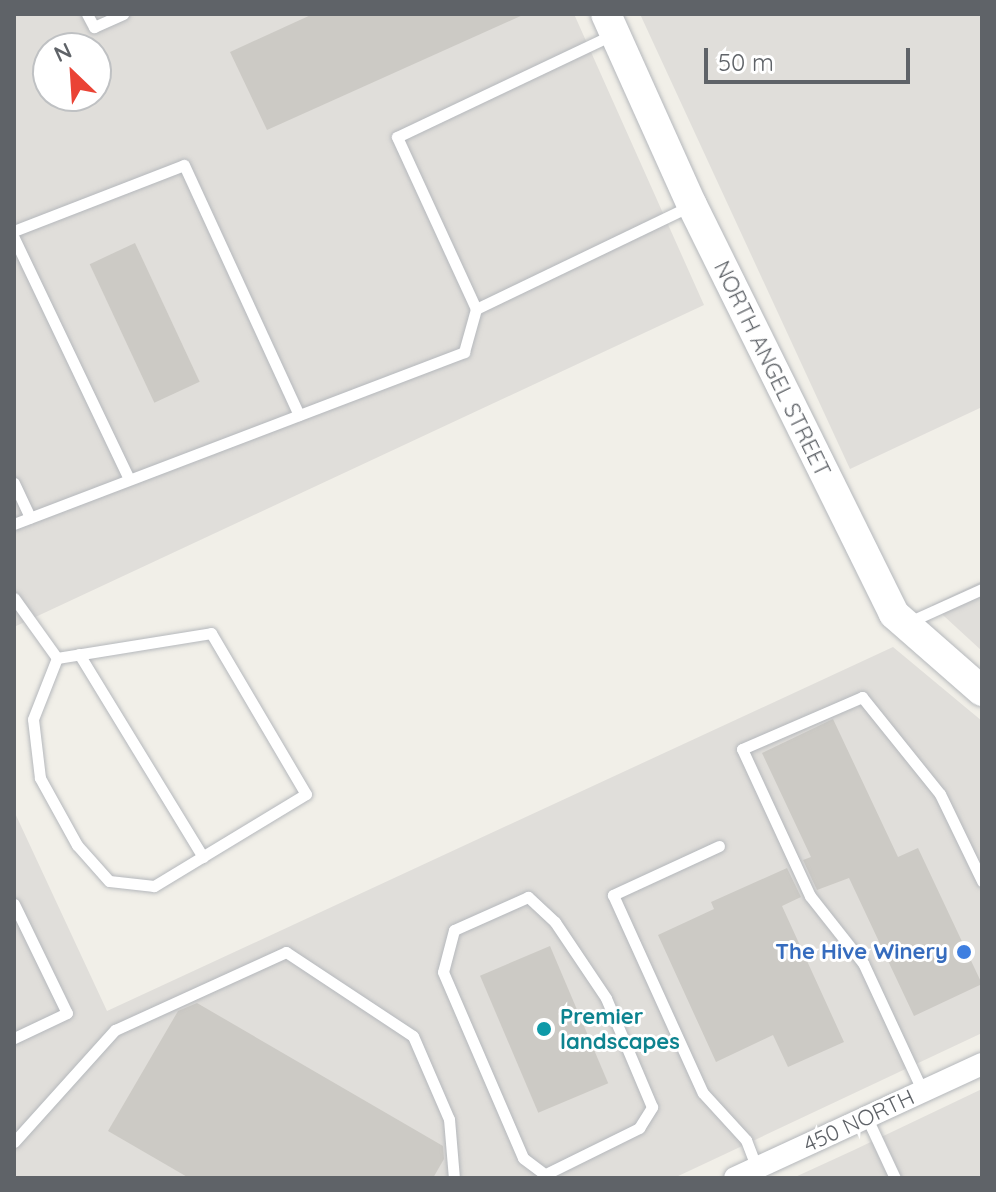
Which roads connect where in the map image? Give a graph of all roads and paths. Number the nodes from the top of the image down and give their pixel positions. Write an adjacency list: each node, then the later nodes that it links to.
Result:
1 (87, 14): 2 (lane)
2 (123, 14)
3 (610, 24): 4 (street, NORTH ANGEL STREET); 7 (lane)
4 (692, 205): 7 (lane); 15 (street, NORTH ANGEL STREET)
5 (14, 231): 8 (lane)
6 (14, 238): 9 (lane)
7 (476, 309): 8 (lane)
8 (299, 415): 9 (lane)
9 (129, 479): 11 (lane)
10 (14, 483): 11 (lane)
11 (30, 518): 12 (lane)
12 (14, 524)
13 (982, 589): 15 (lane)
14 (14, 598): 17 (lane)
15 (905, 624): 18 (street, NORTH ANGEL STREET)
16 (79, 654): 17 (lane); 20 (lane); 20 (lane)
17 (57, 658): 20 (lane)
18 (982, 691)
19 (719, 846): 28 (lane)
20 (203, 857)
21 (982, 881): 25 (lane)
22 (14, 904): 23 (lane)
23 (14, 1038)
24 (982, 1064): 25 (street, 450 NORTH)
25 (923, 1092): 26 (street, 450 NORTH)
26 (867, 1118): 28 (street, 450 NORTH); 32 (lane)
27 (14, 1142): 30 (lane)
28 (757, 1168): 31 (street, 450 NORTH)
29 (549, 1176): 29 (lane)
30 (454, 1178)
31 (735, 1178)
32 (895, 1178)

